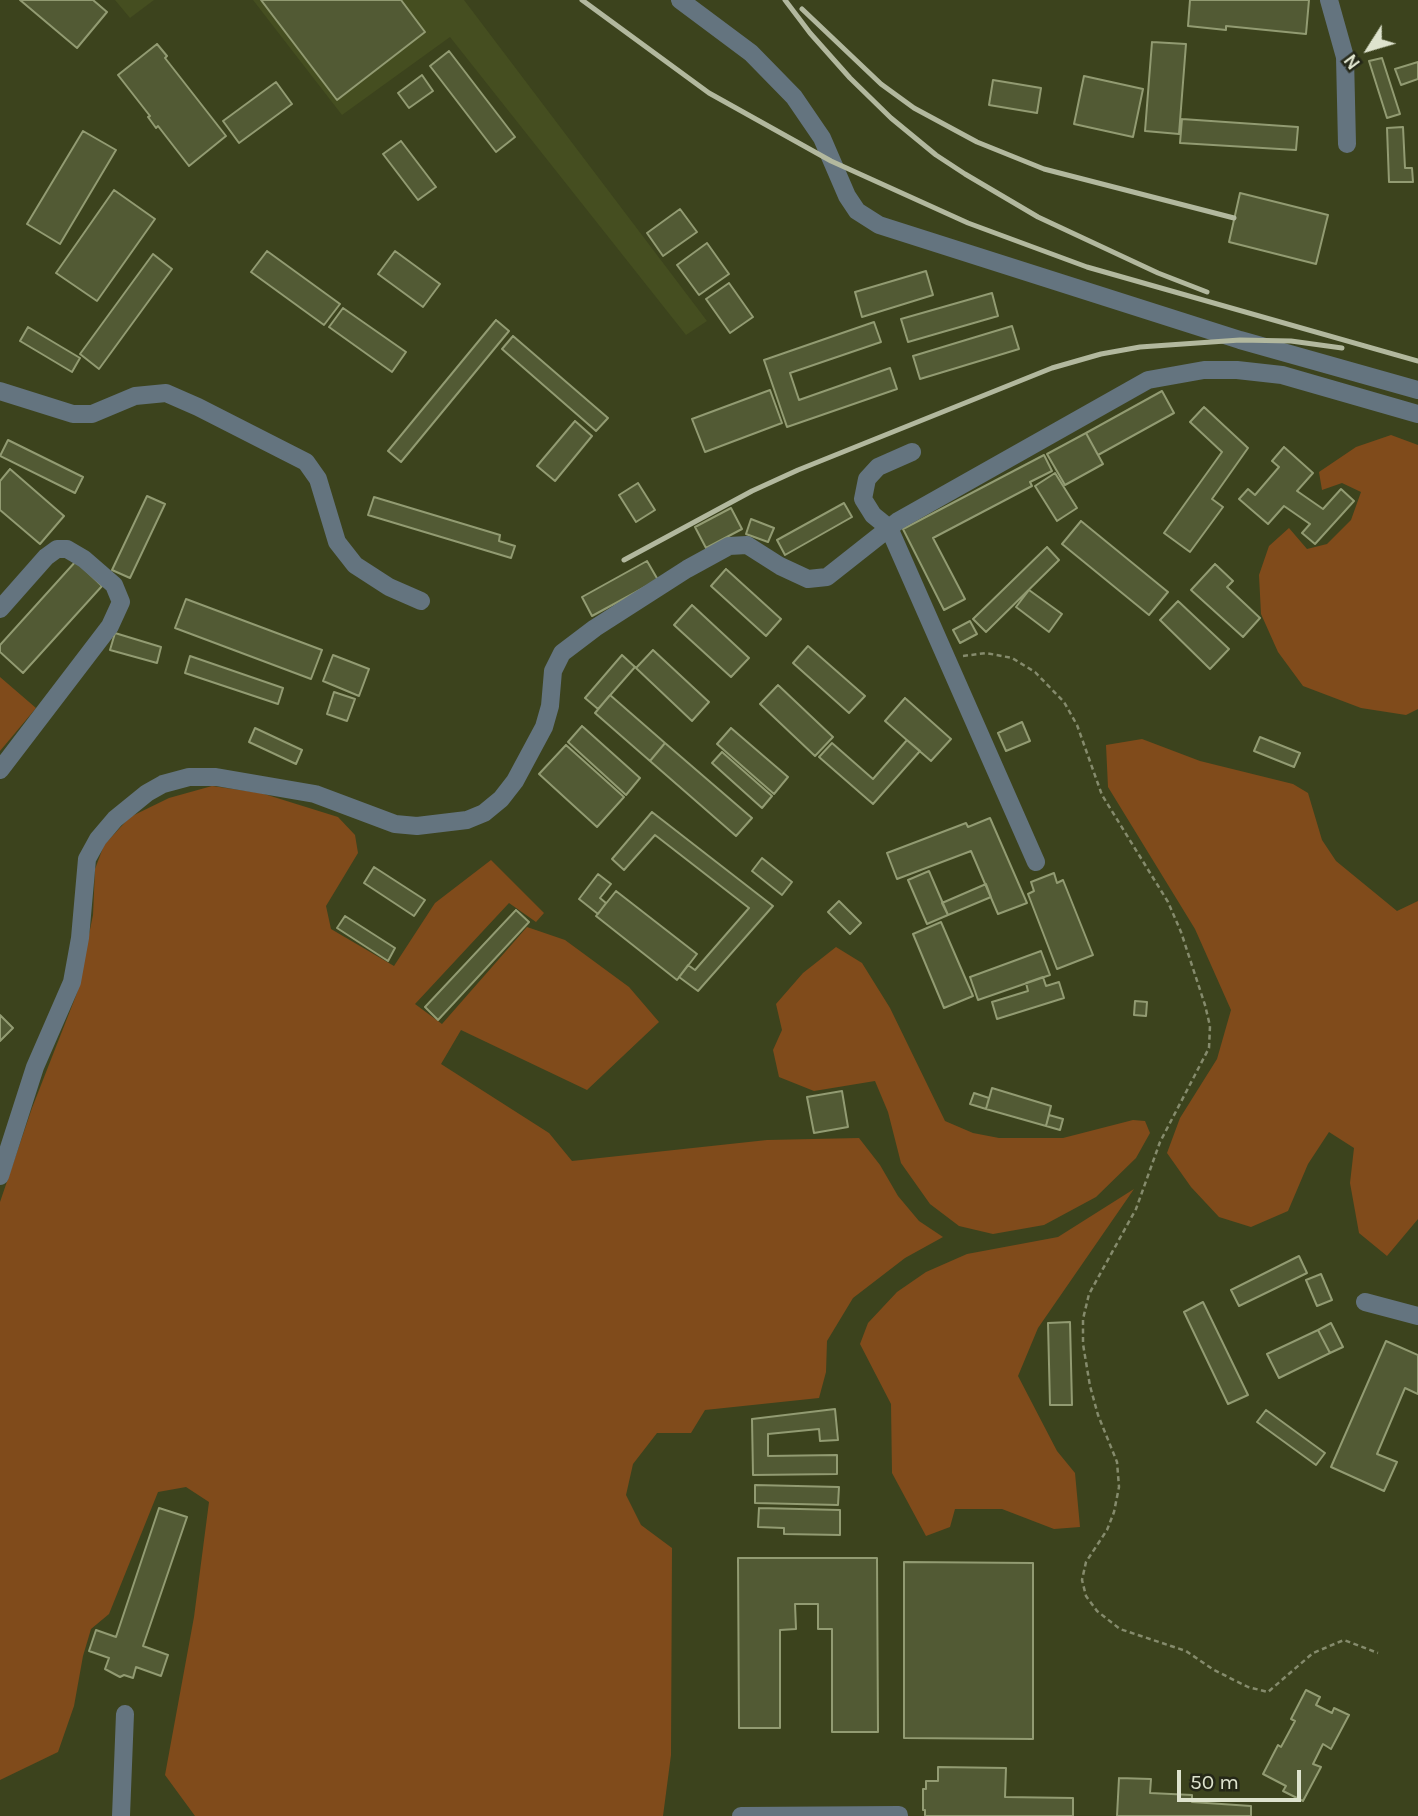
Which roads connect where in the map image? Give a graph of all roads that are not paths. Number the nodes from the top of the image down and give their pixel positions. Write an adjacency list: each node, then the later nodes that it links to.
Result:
1 (680, 0): 4 (street)
2 (1329, 0): 3 (street)
3 (1347, 144)
4 (1418, 390)
5 (0, 391): 9 (street)
6 (1418, 414): 8 (street)
7 (912, 452): 8 (street)
8 (889, 528): 12 (street); 13 (street)
9 (421, 601)
10 (0, 609): 11 (street)
11 (0, 770)
12 (1036, 862)
13 (0, 1176)
14 (1365, 1302): 15 (street)
15 (1418, 1316)
16 (125, 1714): 18 (street)
17 (899, 1815): 19 (street)
18 (121, 1816)
19 (741, 1816)

